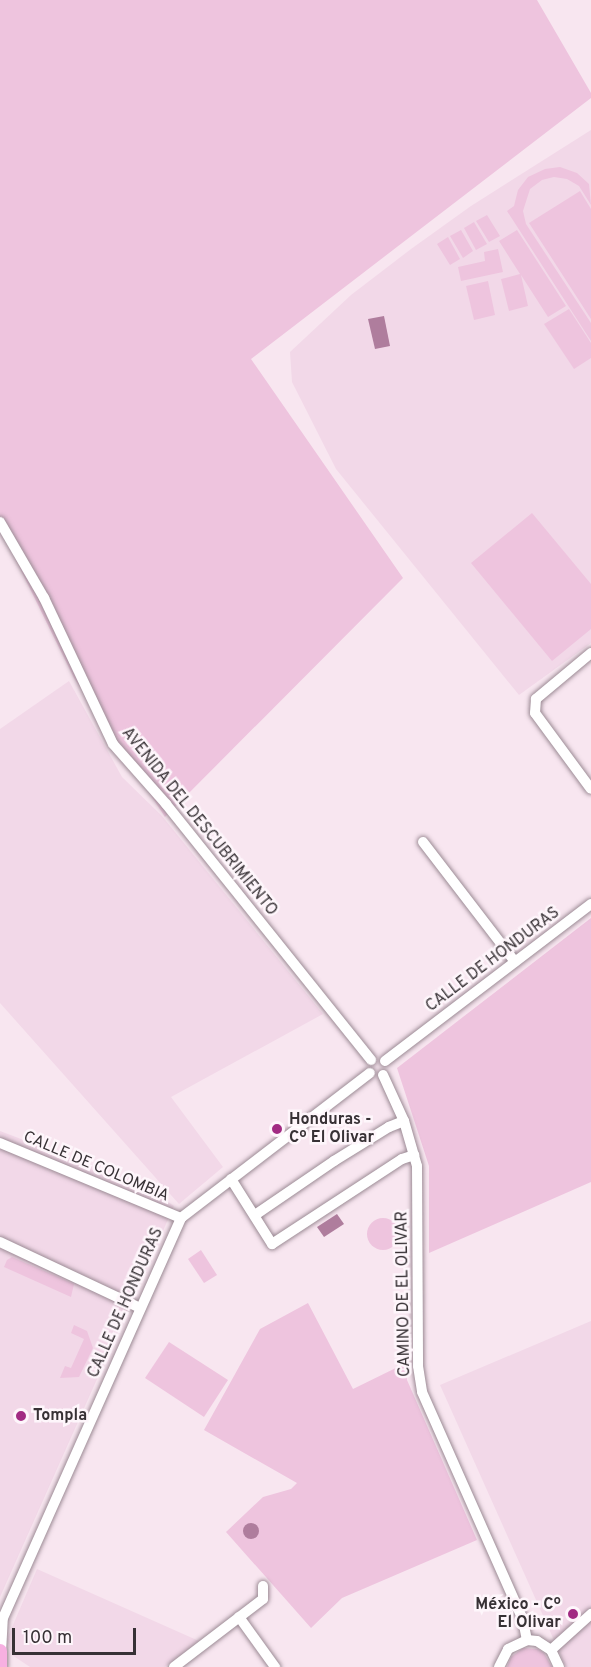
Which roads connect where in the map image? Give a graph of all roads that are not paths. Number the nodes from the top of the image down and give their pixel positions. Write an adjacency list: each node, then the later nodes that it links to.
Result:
1 (0, 522): 7 (street, AVENIDA DEL DESCUBRIMIENTO)
2 (591, 653): 3 (street)
3 (591, 789)
4 (423, 842): 6 (street)
5 (591, 904): 6 (street, CALLE DE HONDURAS)
6 (515, 962): 8 (street, CALLE DE HONDURAS)
7 (371, 1060): 8 (street); 9 (street)
8 (385, 1061): 10 (street)
9 (370, 1073): 10 (street); 14 (street, CALLE DE HONDURAS)
10 (383, 1075): 11 (street, CAMINO DE EL OLIVAR)
11 (404, 1121): 13 (street, CAMINO DE EL OLIVAR); 15 (street)
12 (0, 1143): 16 (street, CALLE DE COLOMBIA)
13 (414, 1155): 15 (street); 23 (street, CAMINO DE EL OLIVAR)
14 (231, 1179): 15 (street); 16 (street, CALLE DE HONDURAS)
15 (255, 1215)
16 (181, 1218): 18 (street, CALLE DE HONDURAS)
17 (0, 1242): 18 (street)
18 (140, 1308): 22 (street, CALLE DE HONDURAS)
19 (263, 1586): 21 (street)
20 (591, 1614): 24 (street)
21 (239, 1617): 26 (street); 27 (street)
22 (2, 1620): 25 (street, CALLE DE HONDURAS)
23 (527, 1640): 24 (street); 28 (street)
24 (551, 1650): 29 (street)
25 (2, 1660)
26 (174, 1667)
27 (274, 1667)
28 (499, 1667)
29 (559, 1667)

